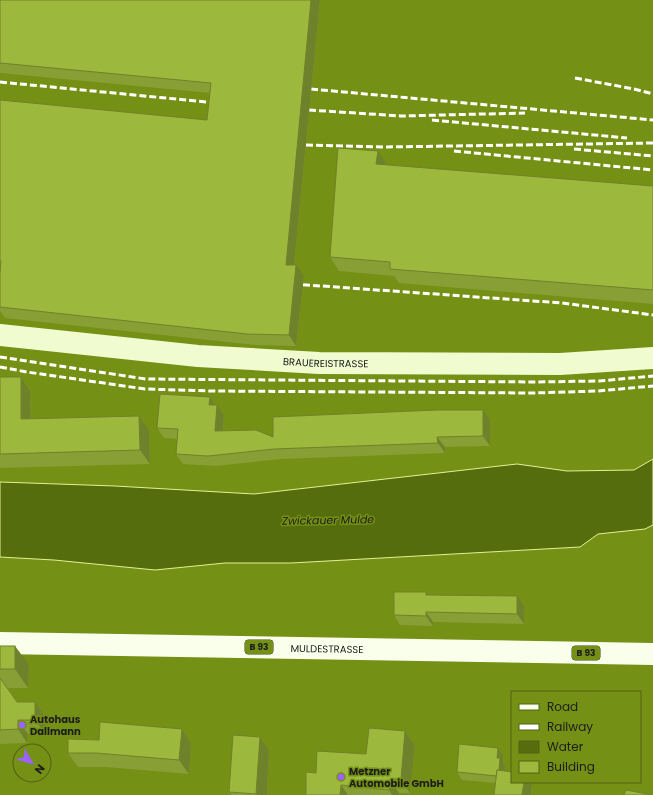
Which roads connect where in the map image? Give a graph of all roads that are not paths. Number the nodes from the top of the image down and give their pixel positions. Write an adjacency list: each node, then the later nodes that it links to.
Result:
1 (0, 335): 2 (street, BRAUEREISTRASSE)
2 (653, 358)
3 (0, 643): 4 (main road, MULDESTRASSE / B 93)
4 (653, 654)

